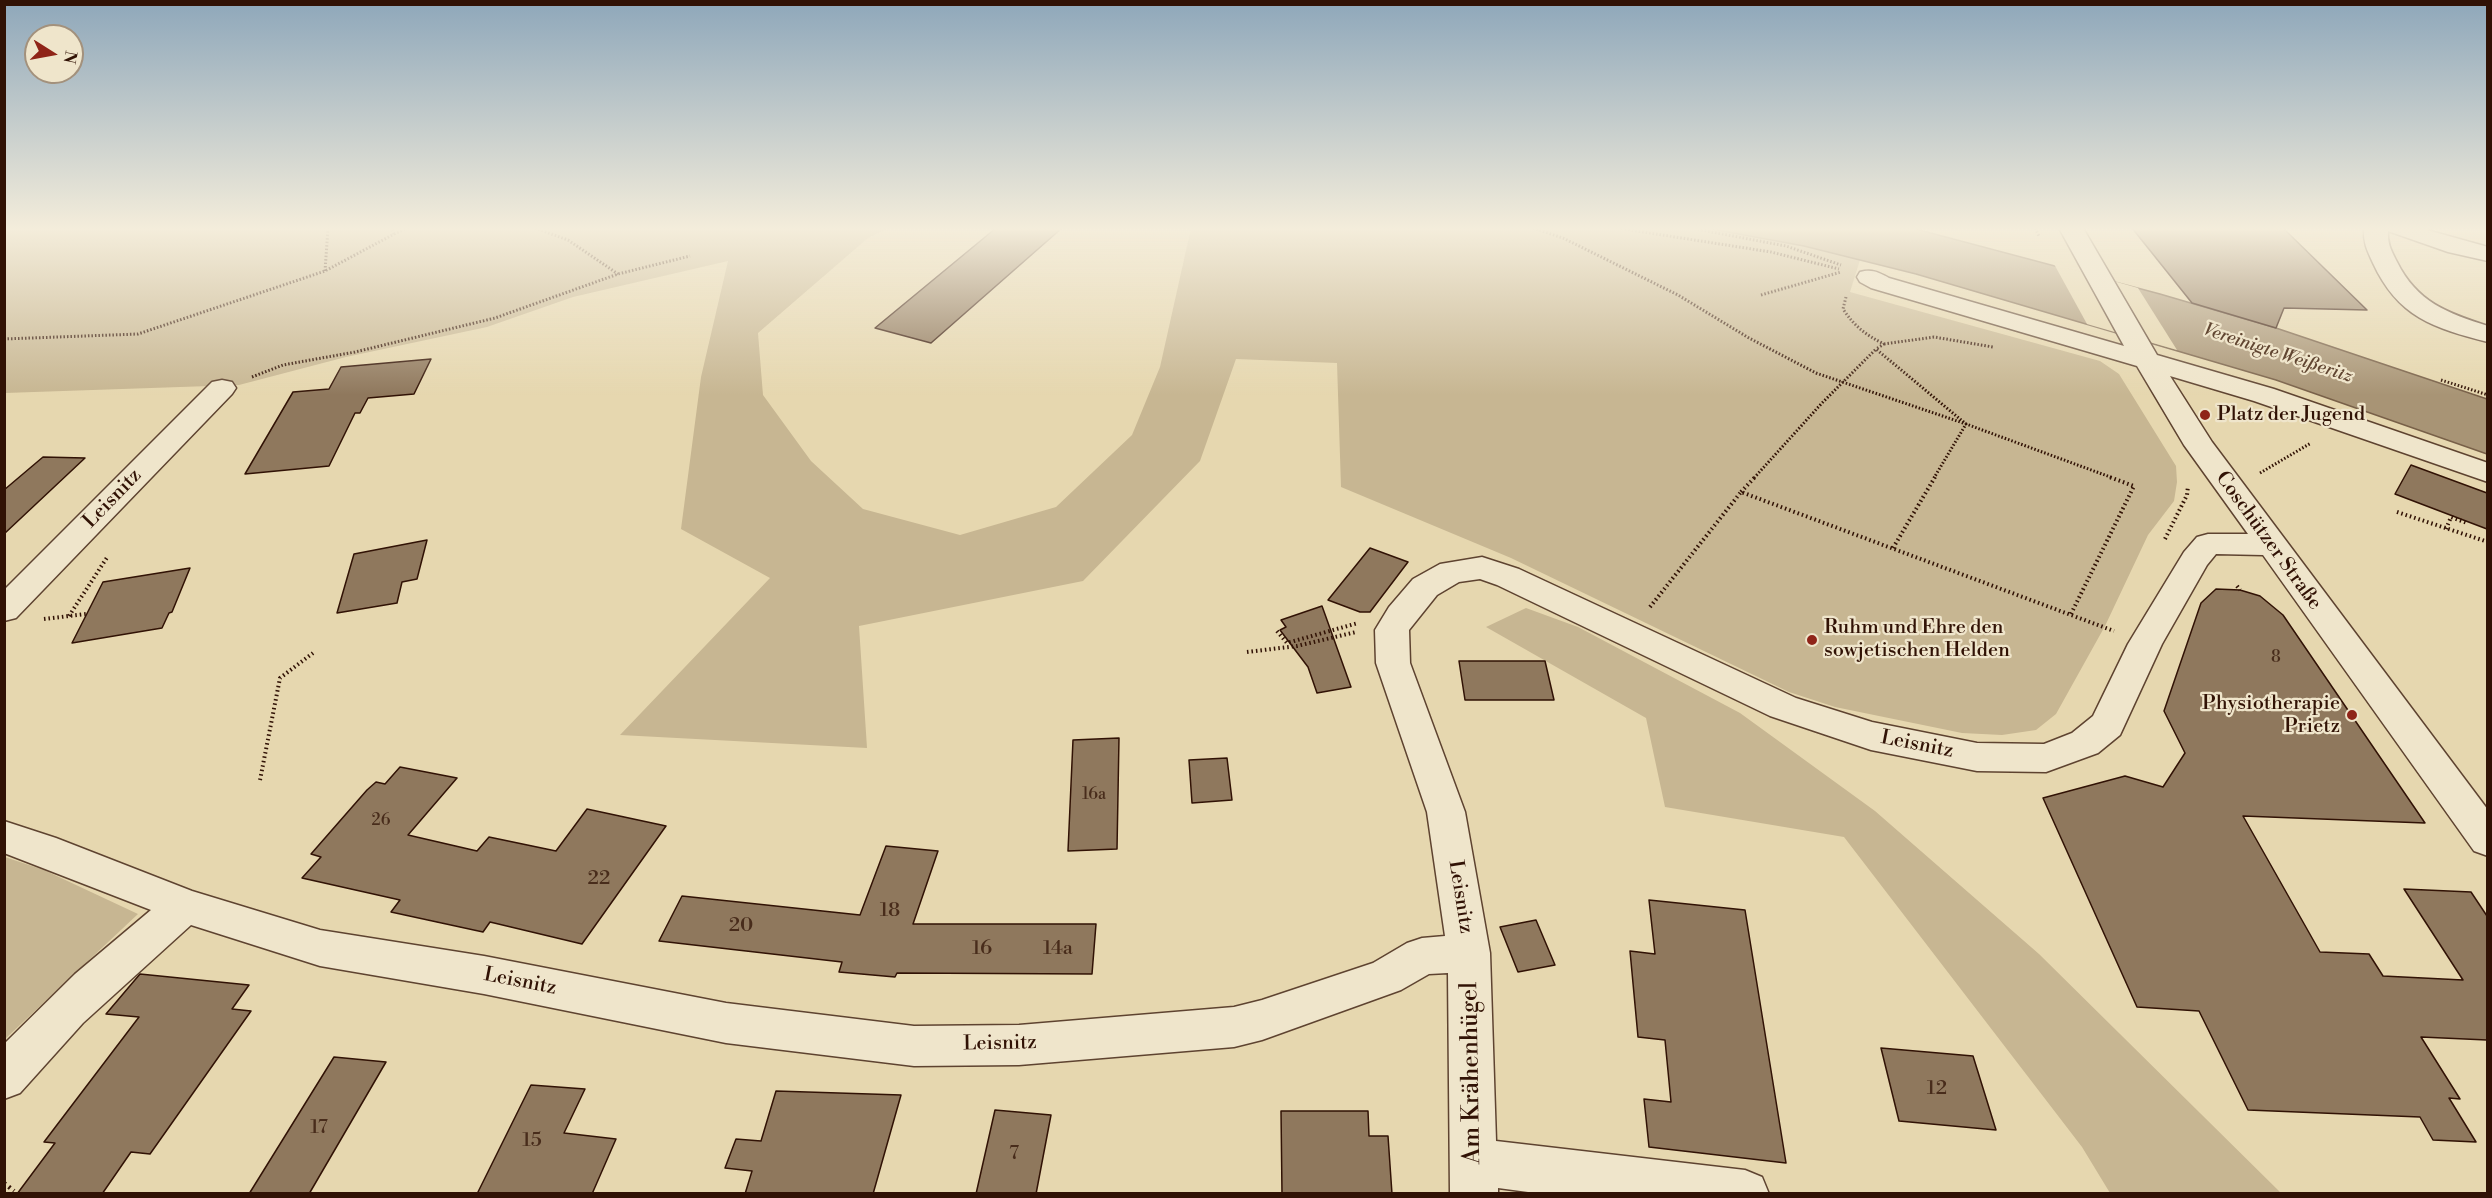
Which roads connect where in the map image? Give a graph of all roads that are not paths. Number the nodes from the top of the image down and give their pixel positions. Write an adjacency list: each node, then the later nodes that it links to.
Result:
1 (1883, 284): 5 (street)
2 (2102, 284): 5 (street, Coschützer Straße)
3 (2395, 284): 4 (street)
4 (2487, 334)
5 (2138, 348): 7 (street); 8 (street, Coschützer Straße)
6 (222, 388): 9 (street, Leisnitz)
7 (2487, 473)
8 (2270, 545): 10 (street, Coschützer Straße); 13 (street, Leisnitz)
9 (4, 610)
10 (2485, 835)
11 (4, 837): 12 (street, Leisnitz)
12 (185, 906): 13 (street, Leisnitz); 14 (street)
13 (1469, 953): 15 (street, Am Krähenhügel)
14 (4, 1078)
15 (1474, 1178): 16 (street)
16 (1745, 1194)

